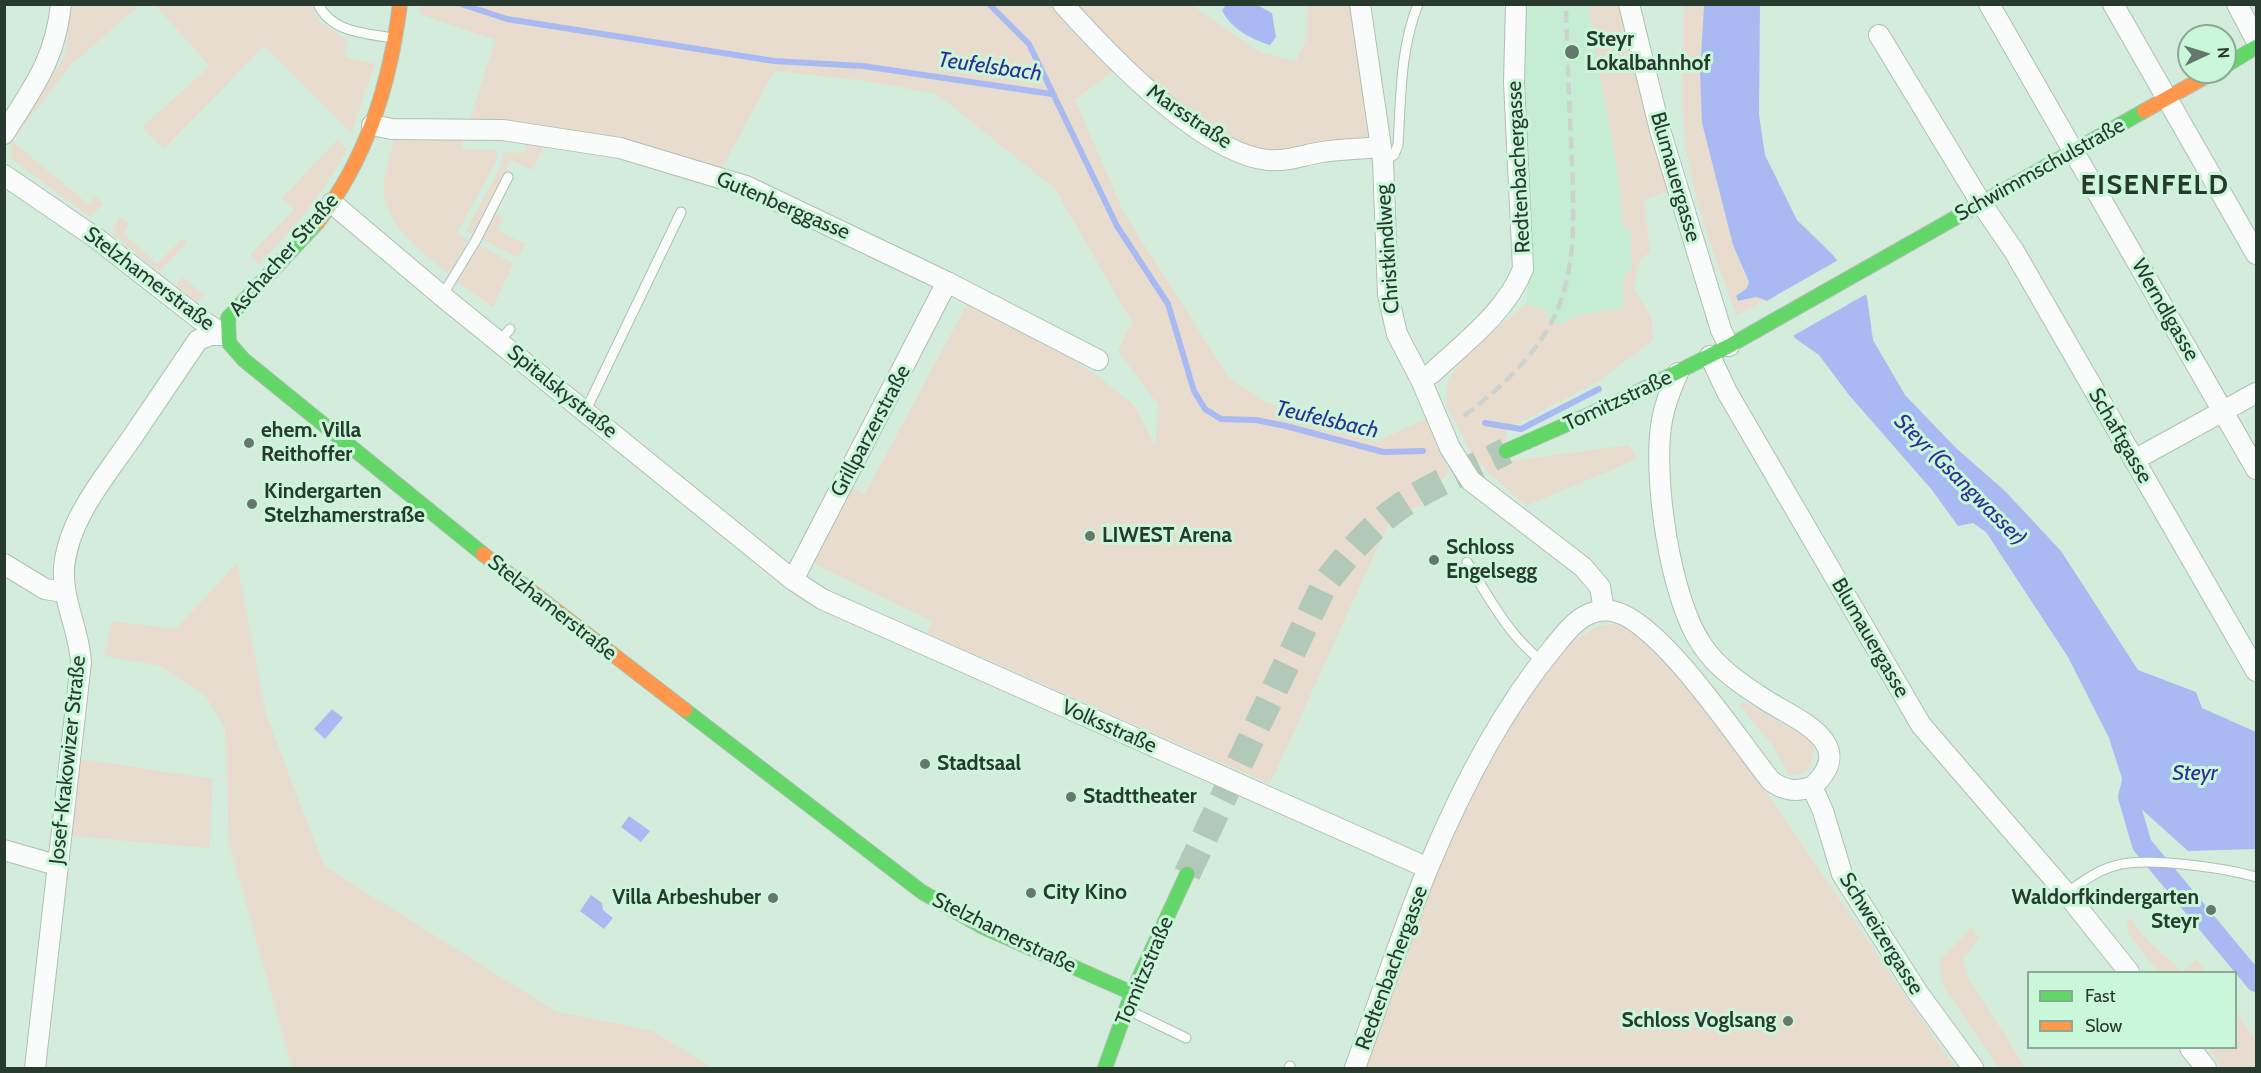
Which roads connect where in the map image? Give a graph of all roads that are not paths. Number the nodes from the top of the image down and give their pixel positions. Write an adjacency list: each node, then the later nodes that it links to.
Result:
1 (61, 4): 20 (street)
2 (400, 4): 13 (street, Aschacher Straße)
3 (1063, 4): 22 (street, Marsstraße)
4 (1360, 4): 22 (street, Christkindlweg)
5 (1418, 4): 22 (lane)
6 (1515, 4): 36 (street, Redtenbachergasse)
7 (1629, 4): 32 (street, Blumauergasse)
8 (1989, 4): 21 (street, Werndlgasse)
9 (2113, 4): 18 (street)
10 (2237, 4): 14 (street)
11 (318, 5): 13 (lane)
12 (1879, 35): 26 (street, Schaftgasse)
13 (395, 38): 19 (street, Aschacher Straße)
14 (2256, 40)
15 (2256, 47): 16 (street)
16 (2237, 59)
17 (2192, 84): 18 (street, Schwimmschulstraße)
18 (2166, 98): 21 (street, Schwimmschulstraße); 28 (street)
19 (372, 125): 25 (street, Aschacher Straße); 29 (street, Gutenberggasse)
20 (4, 134)
21 (2074, 151): 26 (street, Schwimmschulstraße); 39 (street, Werndlgasse)
22 (1382, 154): 36 (street, Christkindlweg)
23 (4, 175): 31 (street, Stelzhamerstraße)
24 (508, 177): 30 (lane)
25 (332, 203): 30 (street, Spitalskystraße); 31 (street, Aschacher Straße)
26 (1981, 203): 32 (street, Schwimmschulstraße); 41 (street, Schaftgasse)
27 (681, 212): 38 (lane)
28 (2256, 254)
29 (947, 282): 34 (street, Gutenberggasse); 45 (street, Grillparzerstraße)
30 (442, 296): 38 (street, Spitalskystraße)
31 (225, 335): 46 (street, Josef-Krakowizer Straße); 58 (street, Stelzhamerstraße)
32 (1730, 346): 33 (street, Tomitzstraße)
33 (1710, 356): 35 (street, Tomitzstraße); 56 (street, Blumauergasse)
34 (1098, 360)
35 (1678, 373): 40 (street, Tomitzstraße); 50 (street)
36 (1421, 380): 47 (street)
37 (2256, 393): 39 (street)
38 (586, 410): 45 (street, Spitalskystraße)
39 (2223, 412): 41 (street); 42 (street, Werndlgasse)
40 (1506, 451)
41 (2134, 460): 49 (street, Schaftgasse)
42 (2256, 469)
43 (1467, 562): 48 (lane)
44 (4, 564): 46 (street)
45 (793, 580): 53 (street, Volksstraße)
46 (64, 592): 52 (street, Josef-Krakowizer Straße)
47 (1604, 610): 48 (street, Redtenbachergasse); 50 (street)
48 (1542, 662): 53 (street, Redtenbachergasse)
49 (2256, 671)
50 (1812, 787): 65 (street, Schweizergasse)
51 (4, 850): 52 (street)
52 (56, 865): 62 (street, Josef-Krakowizer Straße)
53 (1428, 868): 64 (street, Redtenbachergasse)
54 (1187, 873): 58 (street, Tomitzstraße)
55 (2256, 877): 56 (lane)
56 (2066, 894): 57 (street, Blumauergasse)
57 (2128, 971)
58 (1132, 993): 59 (street, Tomitzstraße)
59 (1128, 1010): 60 (lane); 63 (street, Tomitzstraße)
60 (1186, 1038)
61 (2192, 1049): 66 (street)
62 (35, 1068)
63 (1105, 1068)
64 (1355, 1068)
65 (1973, 1068)
66 (2206, 1068)

